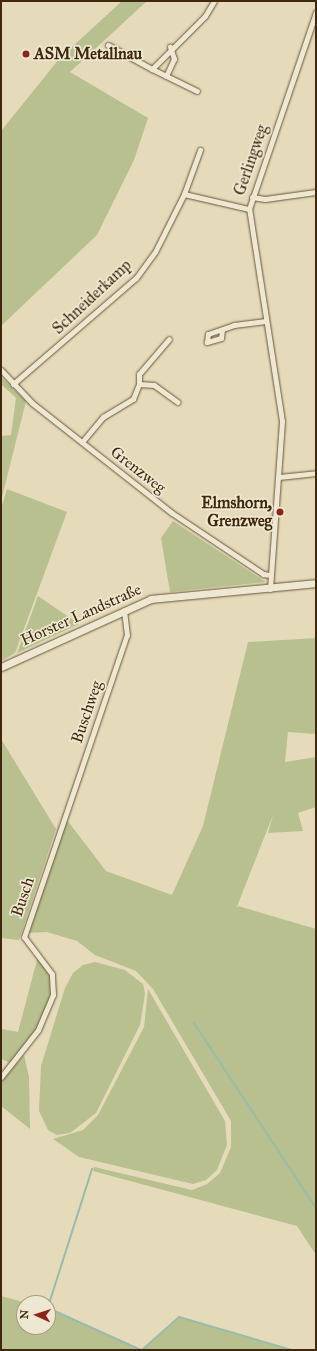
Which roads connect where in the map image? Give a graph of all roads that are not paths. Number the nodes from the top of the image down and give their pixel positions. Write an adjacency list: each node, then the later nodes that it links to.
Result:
1 (214, 1): 4 (street)
2 (316, 12): 11 (street, Gerlingweg)
3 (108, 45): 5 (street)
4 (170, 47): 5 (street); 6 (street)
5 (152, 68): 6 (street)
6 (166, 76): 7 (street)
7 (197, 91)
8 (200, 150): 10 (street, Schneiderkamp)
9 (316, 192): 11 (street)
10 (184, 194): 12 (street); 17 (street, Schneiderkamp)
11 (252, 197): 12 (street, Gerlingweg)
12 (249, 210): 13 (street, Gerlingweg)
13 (266, 321): 14 (street); 22 (street, Gerlingweg)
14 (222, 330)
15 (169, 339): 18 (street)
16 (1, 370): 17 (street, Grenzweg)
17 (13, 384): 20 (street, Grenzweg)
18 (139, 384): 19 (street); 20 (street)
19 (177, 402)
20 (82, 442): 23 (street, Grenzweg)
21 (316, 473): 22 (street)
22 (279, 477): 23 (street, Gerlingweg)
23 (270, 575): 25 (street, Gerlingweg)
24 (316, 583): 25 (main road, Horster Landstraße)
25 (270, 589): 26 (main road, Horster Landstraße)
26 (124, 609): 27 (main road, Horster Landstraße); 28 (street, Buschweg)
27 (1, 667)
28 (63, 823): 29 (street, Busch)
29 (1, 1077)

